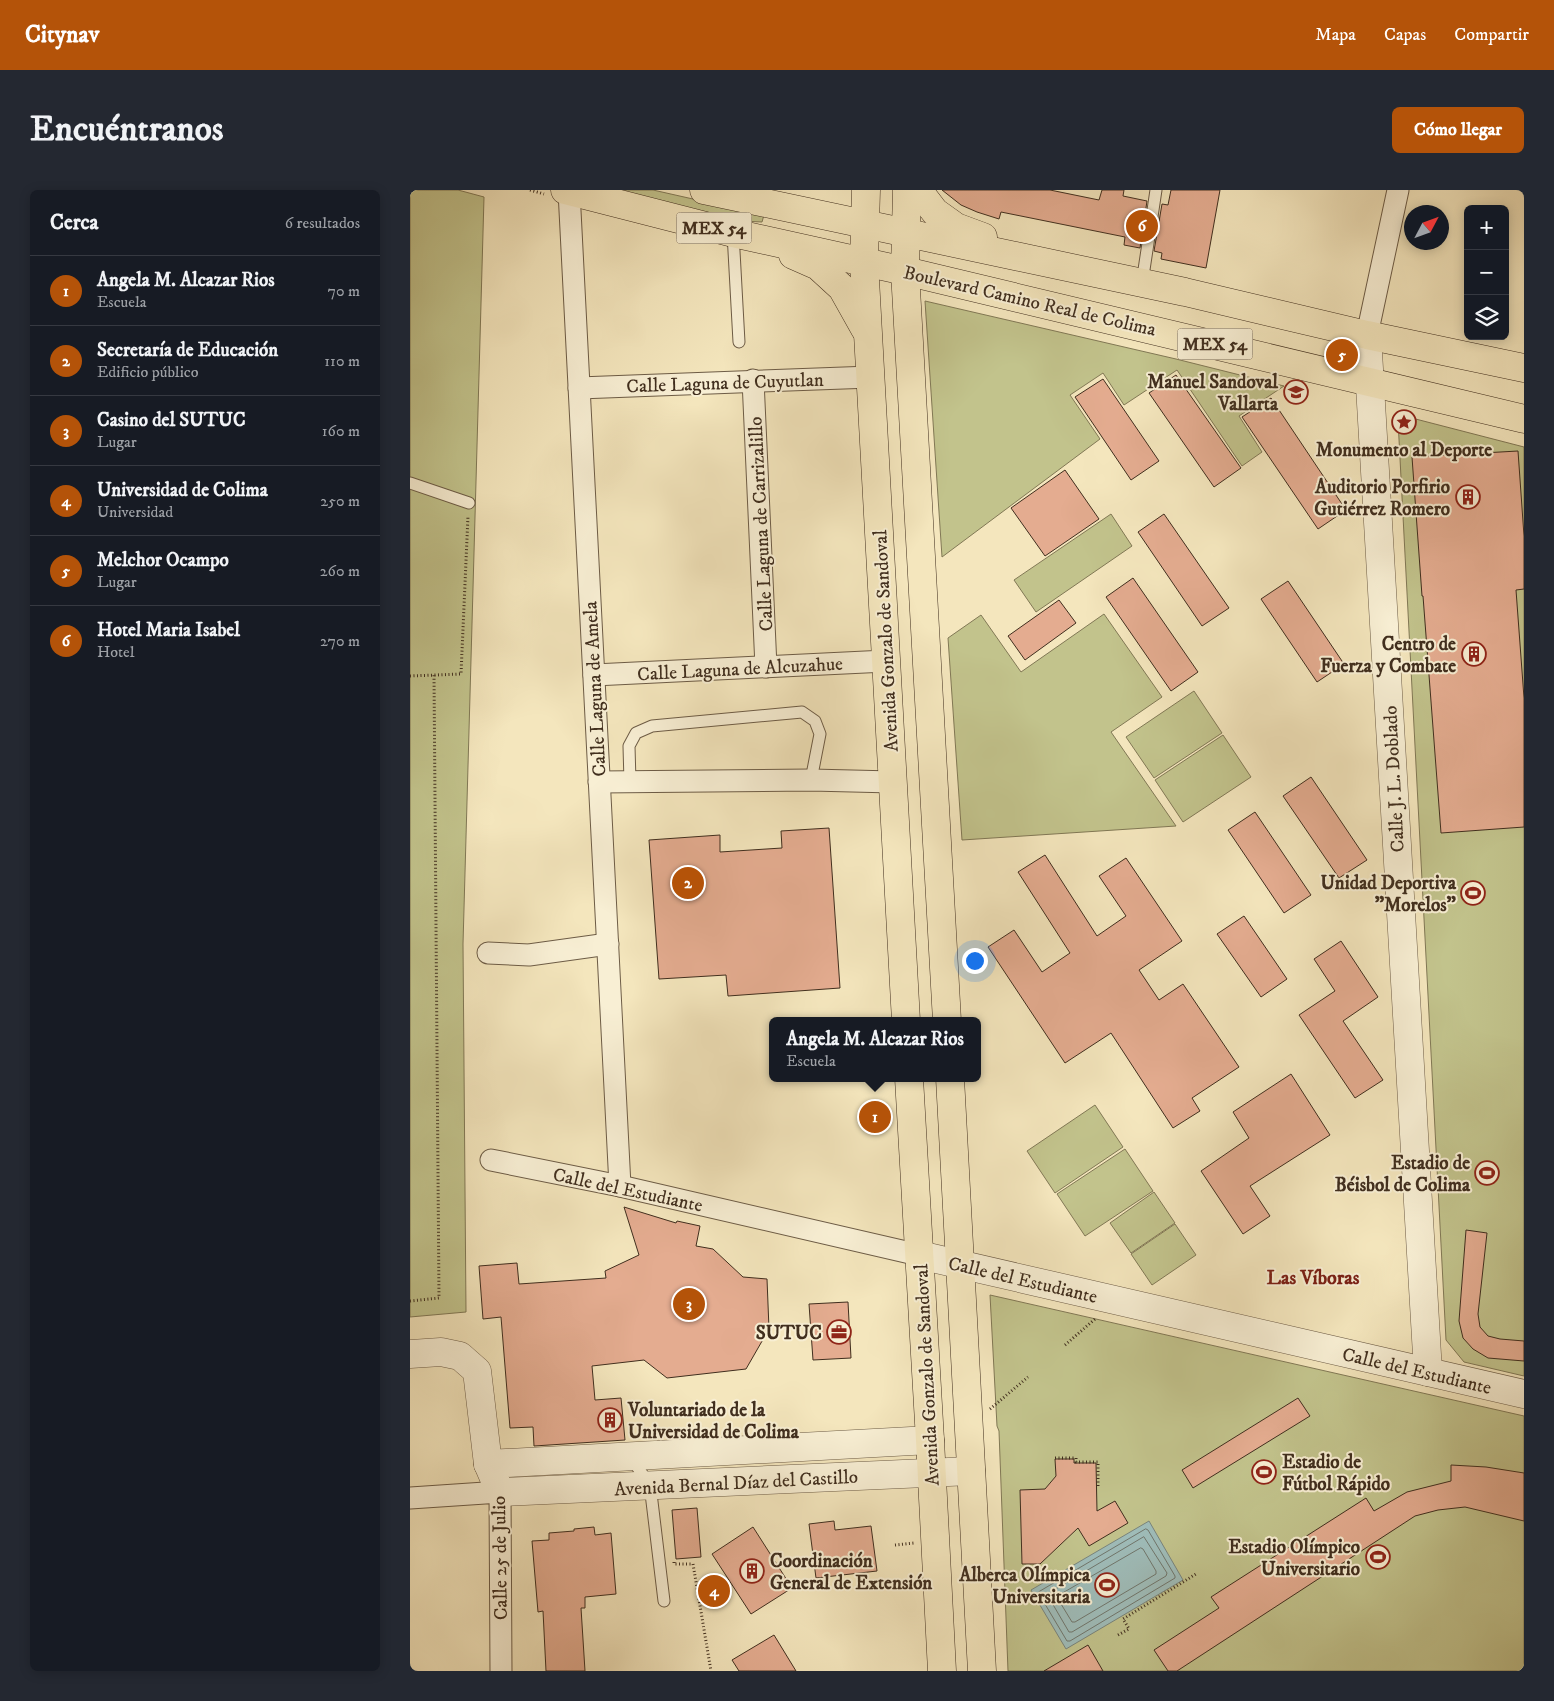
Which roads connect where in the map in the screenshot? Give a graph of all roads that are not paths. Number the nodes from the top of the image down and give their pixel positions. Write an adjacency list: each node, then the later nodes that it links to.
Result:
1 (866, 190): 8 (main road, Avenida Gonzalo de Sandoval)
2 (907, 190): 9 (main road)
3 (918, 190): 12 (main road)
4 (1156, 190): 14 (lane)
5 (1398, 190): 16 (street)
6 (567, 191): 10 (main road, Boulevard Camino Real de Colima / MEX 54); 22 (street, Calle Laguna de Amela)
7 (714, 191): 8 (main road, Boulevard Camino Real de Colima / MEX 54)
8 (865, 223): 9 (main road, Boulevard Camino Real de Colima / MEX 54); 11 (main road, Avenida Gonzalo de Sandoval)
9 (906, 233): 12 (main road, Boulevard Camino Real de Colima / MEX 54); 13 (main road)
10 (737, 234): 11 (main road, Boulevard Camino Real de Colima / MEX 54); 15 (main road); 17 (lane)
11 (864, 261): 13 (main road, Boulevard Camino Real de Colima / MEX 54); 15 (main road, Avenida Gonzalo de Sandoval)
12 (1061, 267): 14 (main road, Boulevard Camino Real de Colima / MEX 54)
13 (906, 271): 21 (main road, Boulevard Camino Real de Colima / MEX 54); 26 (main road)
14 (1142, 283): 16 (main road, Boulevard Camino Real de Colima / MEX 54)
15 (869, 335): 19 (main road, Avenida Gonzalo de Sandoval)
16 (1367, 335): 18 (main road, Boulevard Camino Real de Colima / MEX 54); 21 (street, Calle J. L. Doblado)
17 (739, 342)
18 (1524, 368)
19 (871, 377): 20 (street, Calle Laguna de Cuyutlan); 27 (main road, Avenida Gonzalo de Sandoval)
20 (753, 380): 22 (street, Calle Laguna de Cuyutlan); 29 (street, Calle Laguna de Carrizalillo)
21 (1370, 381): 23 (main road, Boulevard Camino Real de Colima / MEX 54); 48 (street, Calle J. L. Doblado)
22 (579, 388): 30 (street, Calle Laguna de Amela)
23 (1524, 418)
24 (410, 483): 25 (lane)
25 (469, 503)
26 (925, 621): 27 (main road); 36 (main road)
27 (884, 624): 28 (main road, Avenida Gonzalo de Sandoval)
28 (886, 661): 29 (street, Calle Laguna de Alcuzahue); 34 (main road, Avenida Gonzalo de Sandoval)
29 (766, 667): 30 (street, Calle Laguna de Alcuzahue)
30 (594, 675): 32 (street, Calle Laguna de Amela)
31 (811, 780): 33 (street); 33 (lane); 34 (street)
32 (599, 782): 33 (street); 37 (street, Calle Laguna de Amela)
33 (630, 782)
34 (893, 782): 35 (main road, Avenida Gonzalo de Sandoval)
35 (902, 938): 36 (main road); 39 (main road, Avenida Gonzalo de Sandoval)
36 (942, 938): 40 (main road)
37 (608, 944): 38 (street); 44 (street, Calle Laguna de Amela)
38 (488, 953)
39 (906, 1017)
40 (947, 1017)
41 (909, 1082): 45 (main road, Avenida Gonzalo de Sandoval)
42 (950, 1082): 46 (main road)
43 (491, 1160): 44 (street, Calle del Estudiante)
44 (620, 1186): 45 (street, Calle del Estudiante)
45 (919, 1255): 46 (street, Calle del Estudiante); 50 (main road, Avenida Gonzalo de Sandoval)
46 (961, 1265): 48 (street, Calle del Estudiante); 53 (main road)
47 (410, 1354): 52 (street, Calle 25 de Julio)
48 (1428, 1372): 49 (street, Calle del Estudiante)
49 (1524, 1394)
50 (930, 1440): 51 (street, Avenida Bernal Díaz del Castillo); 54 (main road, Avenida Gonzalo de Sandoval)
51 (630, 1456): 52 (street, Avenida Bernal Díaz del Castillo); 55 (lane)
52 (488, 1464): 56 (street, Calle 25 de Julio)
53 (971, 1471): 54 (street, Avenida Bernal Díaz del Castillo); 61 (main road)
54 (931, 1473): 55 (street, Avenida Bernal Díaz del Castillo); 60 (main road, Avenida Gonzalo de Sandoval)
55 (650, 1485): 56 (street, Avenida Bernal Díaz del Castillo); 58 (lane)
56 (500, 1492): 57 (street); 59 (street, Calle 25 de Julio)
57 (410, 1498)
58 (664, 1601)
59 (501, 1671)
60 (942, 1671)
61 (982, 1671)

